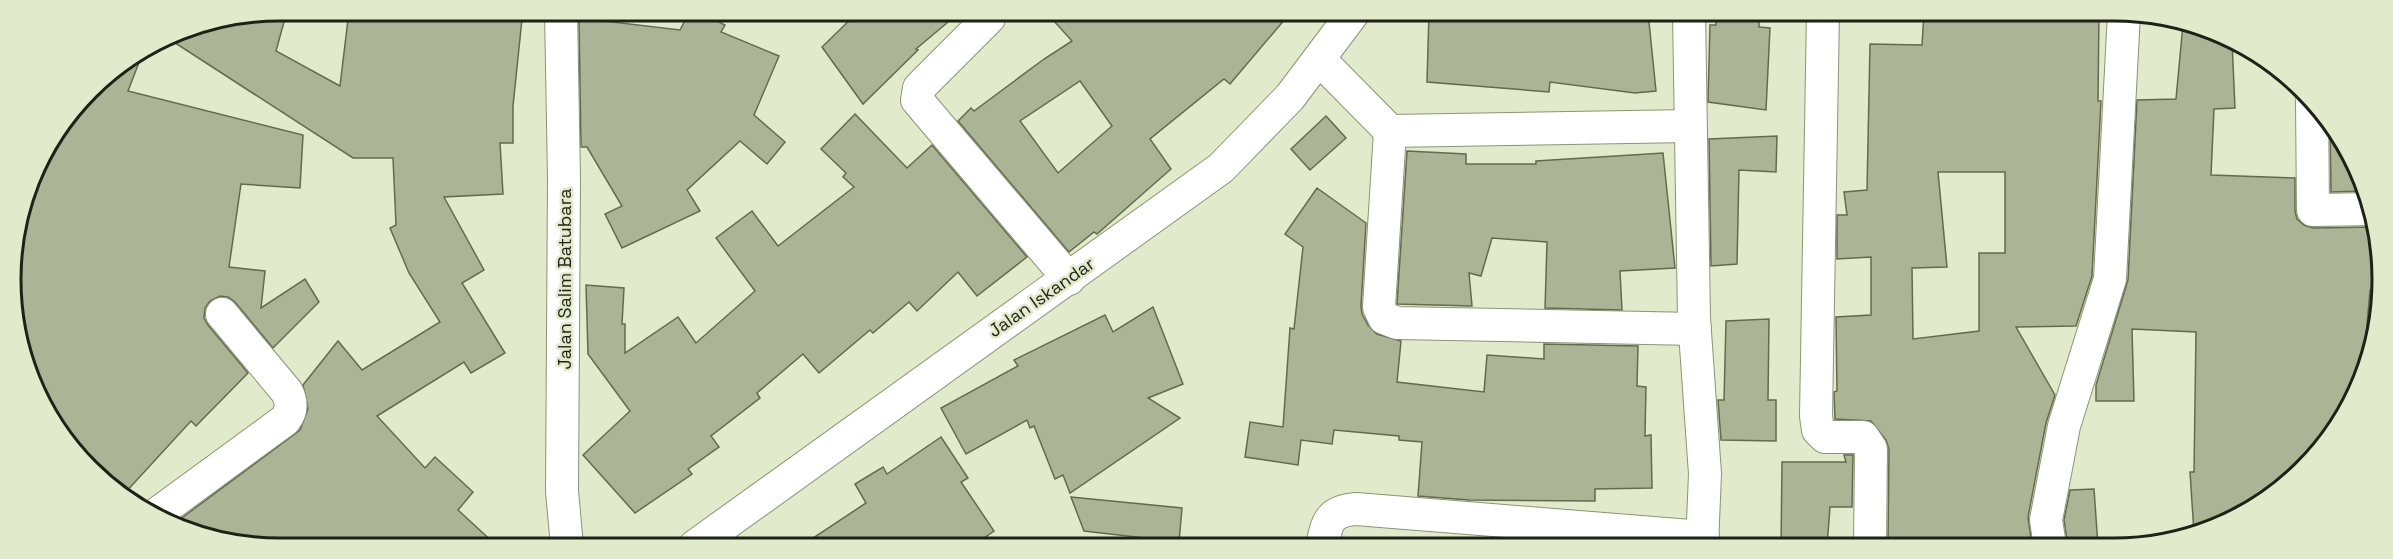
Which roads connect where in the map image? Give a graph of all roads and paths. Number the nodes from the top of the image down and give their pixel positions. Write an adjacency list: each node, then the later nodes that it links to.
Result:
1 (561, 21): 16 (street, Jalan Salim Batubara)
2 (986, 21): 12 (street)
3 (1347, 21): 7 (street, Jalan Iskandar)
4 (1689, 21): 9 (street)
5 (1823, 21): 21 (street)
6 (2124, 22): 22 (street)
7 (1319, 58): 10 (street); 12 (street, Jalan Iskandar)
8 (2312, 114): 11 (street)
9 (1690, 126): 10 (street); 14 (street)
10 (1390, 130): 14 (street)
11 (2362, 209)
12 (1069, 279): 17 (street, Jalan Iskandar)
13 (222, 314): 15 (street)
14 (1695, 329): 20 (street)
15 (163, 510)
16 (566, 538)
17 (706, 538)
18 (1324, 538): 19 (street)
19 (1660, 538)
20 (1702, 538)
21 (1870, 538)
22 (2049, 538)

